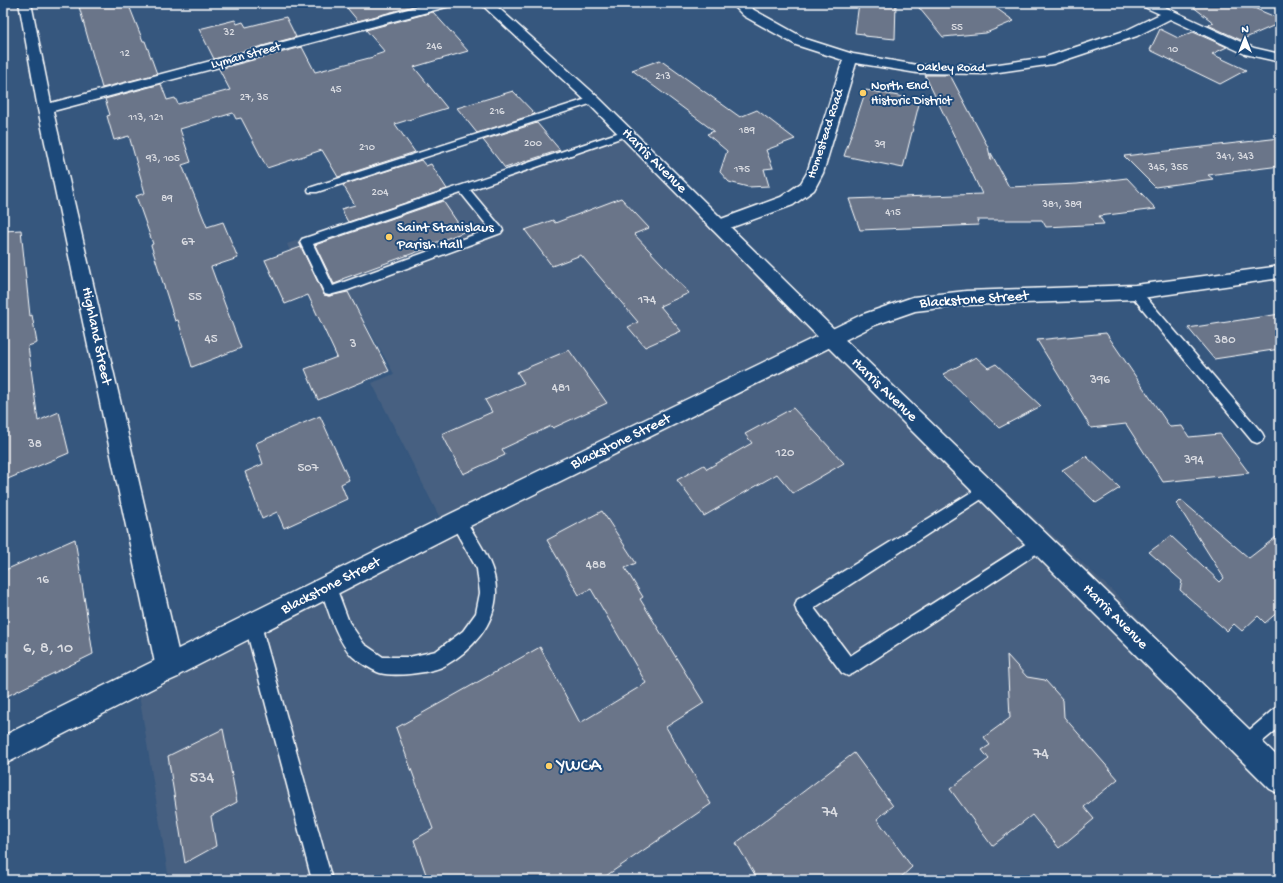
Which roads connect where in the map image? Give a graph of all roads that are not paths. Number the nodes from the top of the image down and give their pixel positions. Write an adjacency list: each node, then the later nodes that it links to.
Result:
1 (25, 3): 10 (street, Highland Street)
2 (446, 3): 10 (street, Lyman Street)
3 (486, 3): 9 (street, Harris Avenue)
4 (737, 3): 7 (street, Oakley Road)
5 (1146, 3): 6 (street)
6 (1170, 14): 7 (street, Oakley Road); 8 (street)
7 (851, 58): 14 (street, Homestead Road)
8 (1280, 58)
9 (593, 100): 11 (street, Harris Avenue); 13 (lane)
10 (45, 109): 24 (street, Highland Street)
11 (626, 133): 12 (lane); 14 (street, Harris Avenue)
12 (463, 188): 12 (lane)
13 (313, 190)
14 (720, 226): 17 (street, Harris Avenue)
15 (1280, 272): 16 (street, Blackstone Street)
16 (1135, 292): 17 (street, Blackstone Street); 18 (lane)
17 (831, 338): 19 (street, Harris Avenue); 20 (street, Blackstone Street)
18 (1257, 437)
19 (986, 490): 21 (street, Harris Avenue); 21 (lane)
20 (458, 521): 22 (street, Blackstone Street); 22 (lane)
21 (1040, 543): 26 (street, Harris Avenue)
22 (328, 588): 23 (street, Blackstone Street)
23 (253, 625): 24 (street, Blackstone Street); 29 (lane)
24 (169, 668): 27 (street, Blackstone Street)
25 (1280, 715): 26 (lane)
26 (1245, 745): 28 (street, Harris Avenue)
27 (3, 751)
28 (1280, 779)
29 (322, 880)

